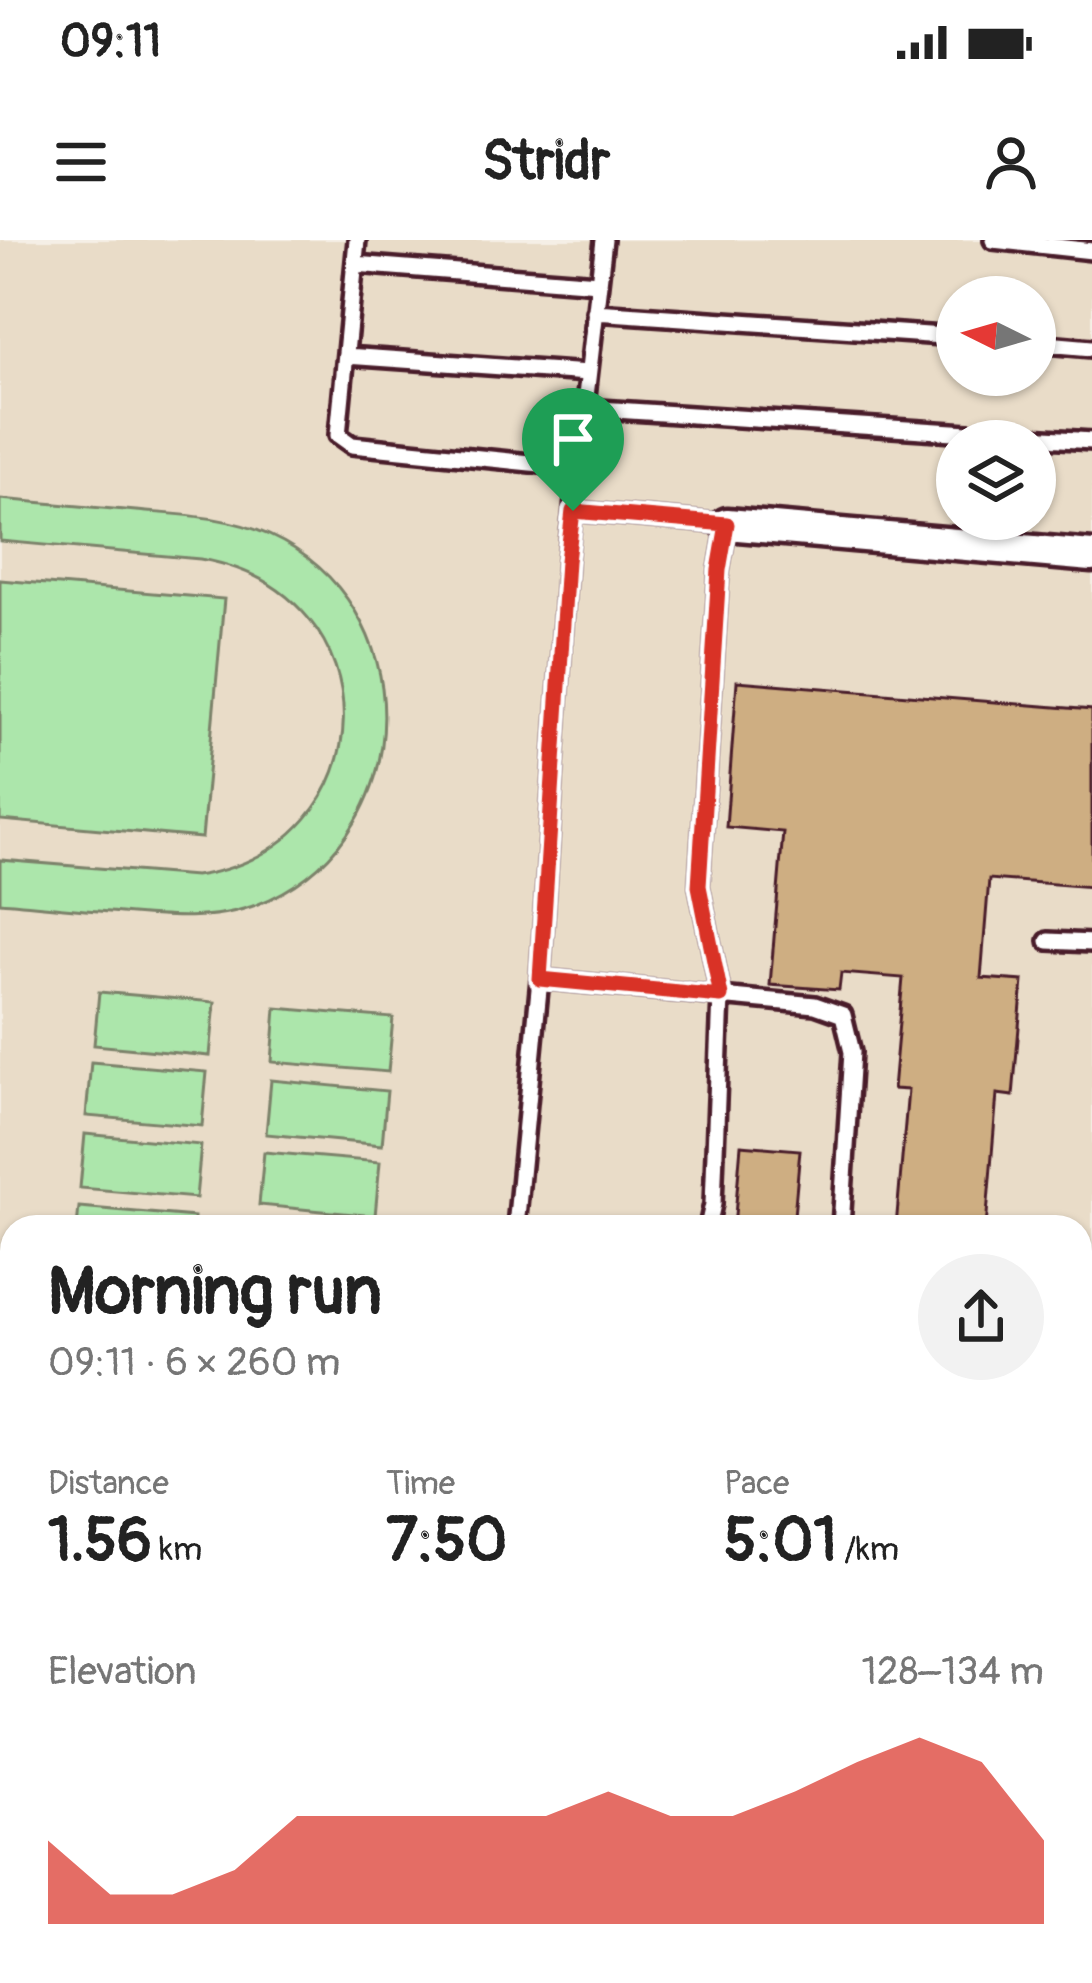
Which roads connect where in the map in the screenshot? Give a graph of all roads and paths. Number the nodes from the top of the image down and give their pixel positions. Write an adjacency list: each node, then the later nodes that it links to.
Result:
1 (358, 240): 5 (lane)
2 (604, 240): 6 (lane)
3 (993, 240): 4 (lane)
4 (1092, 250)
5 (355, 265): 6 (lane); 11 (lane)
6 (598, 283): 7 (lane)
7 (595, 312): 8 (lane); 12 (lane)
8 (936, 336)
9 (1056, 345): 10 (lane)
10 (1092, 348)
11 (346, 356): 12 (lane); 15 (lane)
12 (588, 373): 13 (lane)
13 (584, 407): 14 (lane); 15 (lane)
14 (1092, 441)
15 (580, 469): 16 (lane)
16 (573, 511): 17 (lane); 21 (lane)
17 (727, 524): 18 (street); 22 (lane)
18 (1092, 556)
19 (1048, 940): 20 (lane)
20 (1092, 943)
21 (540, 979): 22 (lane); 23 (lane)
22 (721, 996): 24 (lane); 25 (lane)
23 (517, 1215)
24 (711, 1215)
25 (842, 1215)

